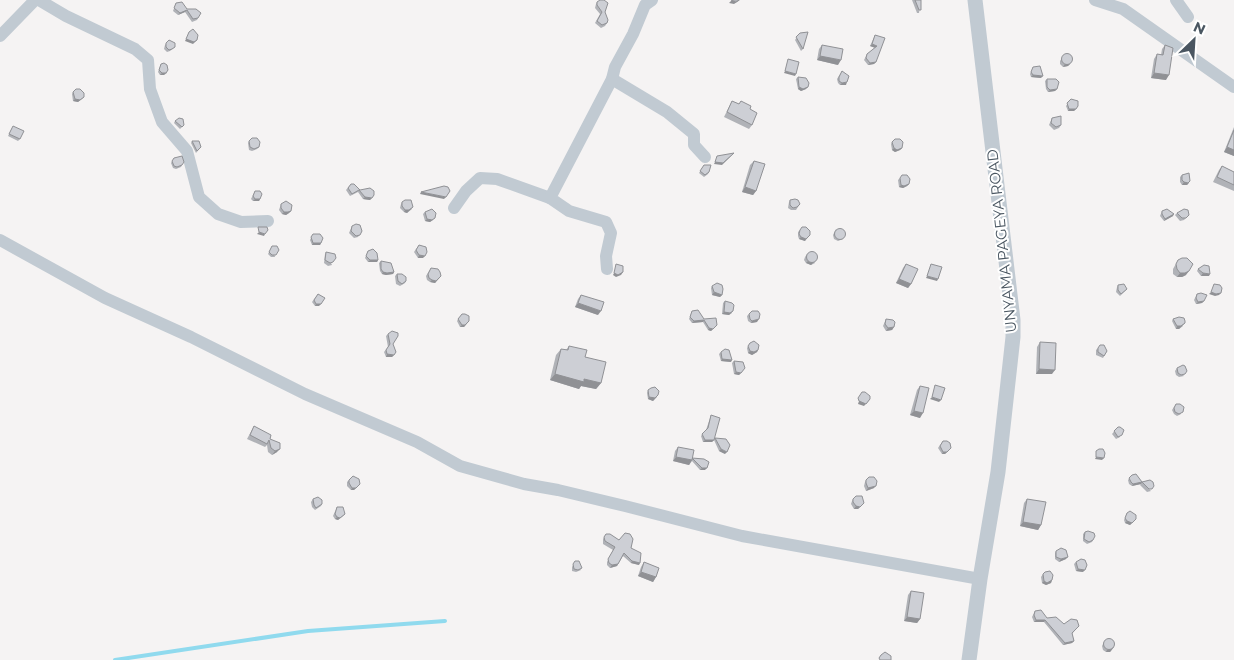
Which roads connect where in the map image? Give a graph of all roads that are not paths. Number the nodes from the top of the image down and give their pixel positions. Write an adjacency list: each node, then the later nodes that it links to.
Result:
1 (35, 0): 8 (street)
2 (40, 0): 14 (street)
3 (652, 0): 9 (street)
4 (975, 0): 17 (street, UNYAMA PAGEYA ROAD)
5 (1096, 0): 10 (street)
6 (1176, 0): 7 (street)
7 (1188, 17)
8 (0, 36)
9 (612, 79): 11 (street); 12 (street)
10 (1234, 87)
11 (705, 158)
12 (550, 198): 13 (street); 16 (street)
13 (454, 208)
14 (268, 221)
15 (0, 240): 17 (street)
16 (607, 269)
17 (980, 579): 18 (street, UNYAMA PAGEYA ROAD)
18 (969, 660)

